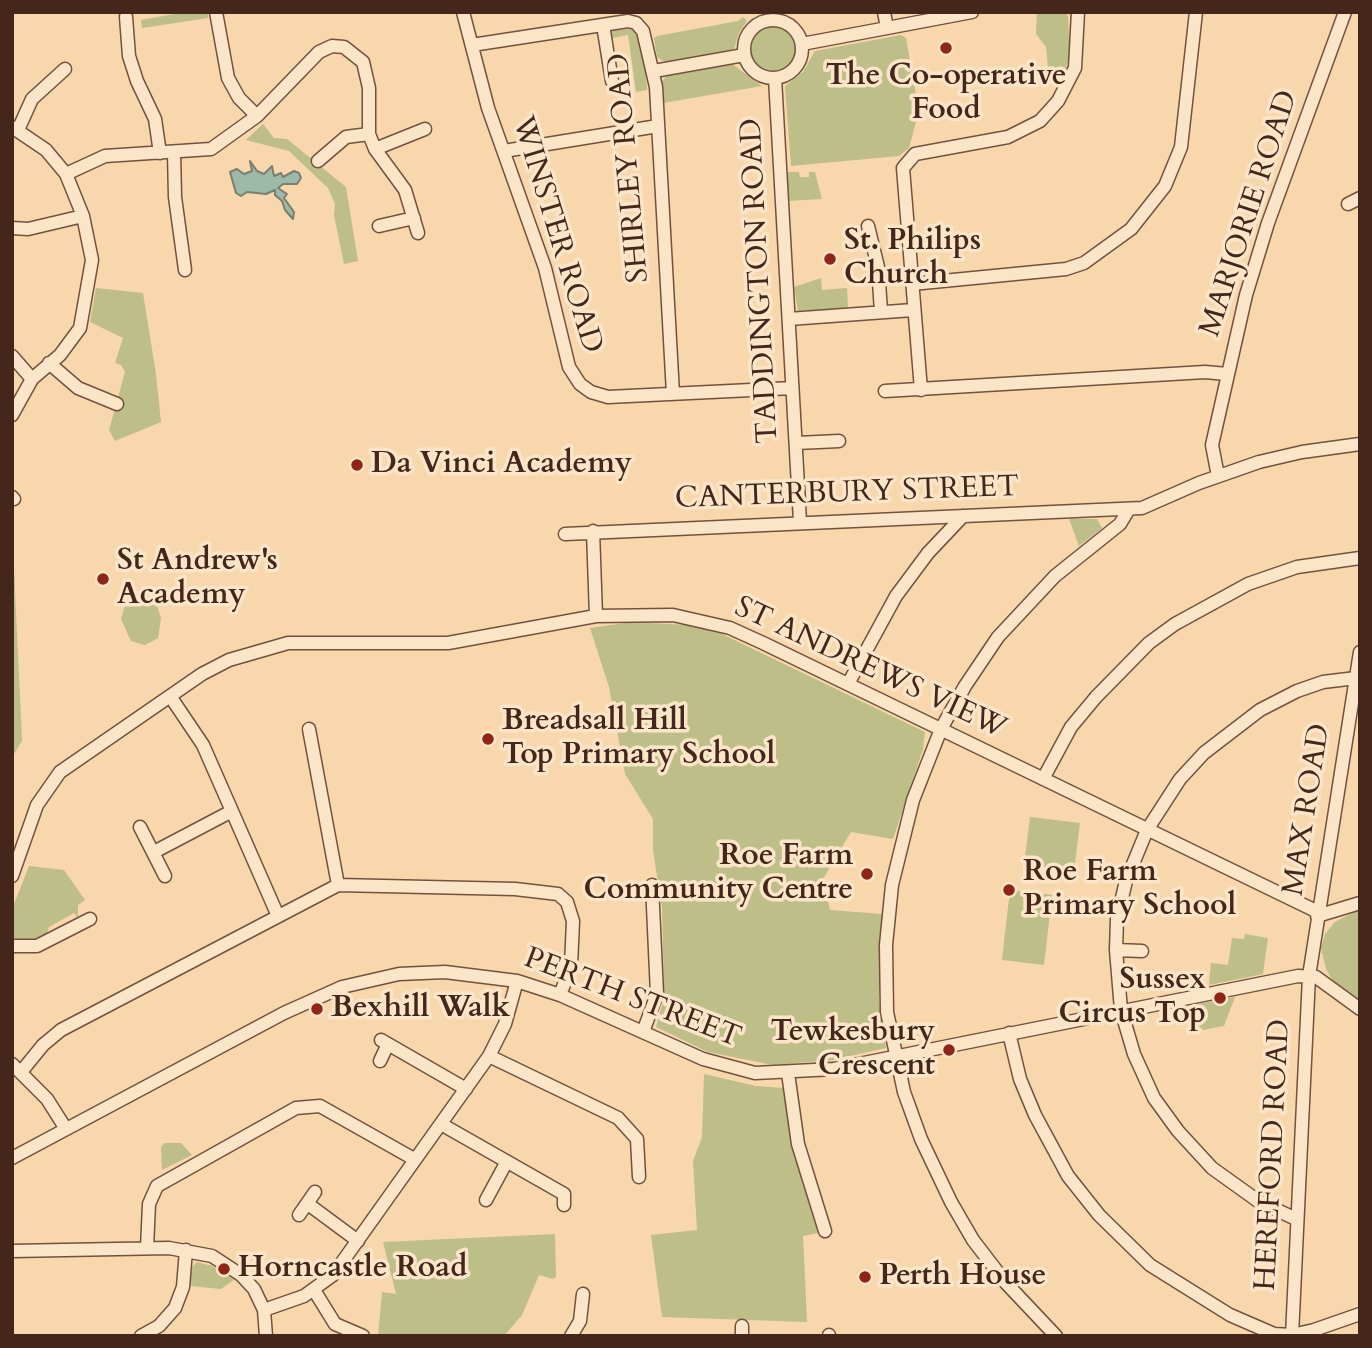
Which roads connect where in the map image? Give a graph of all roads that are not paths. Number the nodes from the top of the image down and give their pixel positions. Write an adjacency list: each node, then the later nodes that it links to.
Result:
1 (216, 12): 21 (street)
2 (463, 12): 13 (street, WINSTER ROAD)
3 (884, 12): 11 (street)
4 (972, 12): 11 (street)
5 (1078, 12): 38 (street)
6 (1196, 12): 38 (street)
7 (1345, 12): 44 (street, MARJORIE ROAD)
8 (769, 16): 12 (street); 14 (street)
9 (126, 17): 28 (street)
10 (603, 24): 13 (street, SHIRLEY ROAD); 16 (street, SHIRLEY ROAD); 18 (street)
11 (887, 28): 12 (street)
12 (802, 44): 17 (street, TADDINGTON ROAD)
13 (472, 46): 27 (street, WINSTER ROAD)
14 (744, 55): 16 (street); 17 (street, TADDINGTON ROAD)
15 (65, 69): 19 (street)
16 (654, 71): 22 (street, SHIRLEY ROAD)
17 (775, 78): 41 (street, TADDINGTON ROAD)
18 (612, 80)
19 (47, 83): 20 (street); 23 (street)
20 (58, 94)
21 (257, 116): 25 (street); 28 (street)
22 (658, 125): 27 (street); 49 (street, SHIRLEY ROAD)
23 (15, 129): 30 (street)
24 (425, 129): 26 (street)
25 (369, 134): 26 (street); 29 (street)
26 (375, 149): 32 (street)
27 (504, 151): 49 (street, WINSTER ROAD)
28 (167, 153): 30 (street); 37 (street)
29 (318, 161)
30 (66, 174): 31 (street)
31 (83, 216): 35 (street); 43 (street)
32 (414, 218): 33 (street); 36 (street)
33 (379, 226)
34 (868, 226): 40 (street)
35 (12, 228)
36 (418, 233)
37 (184, 270)
38 (912, 284): 39 (street)
39 (914, 310): 40 (street); 47 (street)
40 (881, 312): 41 (street)
41 (789, 319): 46 (street, TADDINGTON ROAD)
42 (12, 356): 45 (street)
43 (49, 363): 45 (street); 50 (street)
44 (1227, 374): 47 (street); 55 (street, MARJORIE ROAD)
45 (32, 379): 51 (street)
46 (792, 388): 49 (street, WINSTER ROAD); 53 (street, TADDINGTON ROAD)
47 (921, 390): 48 (street)
48 (885, 391)
49 (673, 394)
50 (117, 404)
51 (12, 415)
52 (839, 441): 53 (street)
53 (797, 443): 59 (street, TADDINGTON ROAD)
54 (1360, 444): 55 (street, CANTERBURY STREET)
55 (1218, 475): 56 (street, CANTERBURY STREET)
56 (1129, 509): 57 (street, CANTERBURY STREET); 61 (street)
57 (1102, 510): 58 (street, CANTERBURY STREET); 61 (street)
58 (963, 516): 59 (street, CANTERBURY STREET); 67 (street)
59 (800, 522): 60 (street, CANTERBURY STREET)
60 (593, 531): 62 (street, CANTERBURY STREET); 64 (street)
61 (1110, 533): 70 (street)
62 (565, 534)
63 (1360, 558): 71 (street)
64 (596, 616): 67 (street, ST ANDREWS VIEW); 68 (street, ST ANDREWS VIEW)
65 (1360, 652): 66 (street, MAX ROAD)
66 (1356, 678): 74 (street); 81 (street, MAX ROAD)
67 (848, 684): 70 (street, ST ANDREWS VIEW)
68 (170, 696): 72 (street); 76 (street, ST ANDREWS VIEW)
69 (309, 729): 78 (street)
70 (941, 729): 71 (street, ST ANDREWS VIEW); 95 (street)
71 (1043, 779): 74 (street, ST ANDREWS VIEW)
72 (232, 811): 75 (street); 82 (street)
73 (140, 827): 75 (street)
74 (1147, 830): 81 (street, ST ANDREWS VIEW); 85 (street)
75 (154, 852): 77 (street)
76 (12, 876)
77 (165, 876)
78 (338, 885): 82 (street); 89 (street)
79 (652, 885): 92 (street)
80 (1360, 903): 81 (street)
81 (1318, 914): 87 (street, MAX ROAD)
82 (278, 916): 97 (street)
83 (90, 919): 84 (street)
84 (12, 946)
85 (1115, 950): 86 (street); 91 (street)
86 (1142, 951)
87 (1309, 976): 90 (street); 91 (street, PERTH STREET); 109 (street, HEREFORD ROAD)
88 (517, 981): 89 (street, PERTH STREET); 94 (street); 101 (street, PERTH STREET)
89 (559, 995): 92 (street, PERTH STREET)
90 (1360, 1009)
91 (1121, 1010): 93 (street, PERTH STREET); 109 (street)
92 (643, 1032): 98 (street, PERTH STREET)
93 (1009, 1033): 95 (street, PERTH STREET); 119 (street)
94 (489, 1056): 99 (street); 105 (street)
95 (897, 1058): 98 (street, PERTH STREET); 124 (street)
96 (380, 1061): 99 (street)
97 (17, 1068): 101 (street)
98 (788, 1073): 110 (street)
99 (466, 1089): 100 (street)
100 (441, 1124): 103 (street); 104 (street)
101 (66, 1129): 102 (street, PERTH STREET)
102 (12, 1158)
103 (414, 1159): 111 (street); 112 (street)
104 (506, 1163): 106 (street); 107 (street)
105 (639, 1177)
106 (486, 1200)
107 (564, 1205)
108 (299, 1215): 111 (street)
109 (1296, 1219): 119 (street, HEREFORD ROAD)
110 (825, 1231)
111 (358, 1241): 115 (street)
112 (147, 1248): 113 (street); 114 (street)
113 (186, 1250): 117 (street); 120 (street)
114 (12, 1251)
115 (314, 1290): 117 (street); 122 (street)
116 (583, 1294): 123 (street)
117 (264, 1310): 121 (street)
118 (1360, 1314): 119 (street)
119 (1292, 1335)
120 (141, 1336)
121 (266, 1336)
122 (363, 1336)
123 (571, 1336)
124 (1056, 1336)

